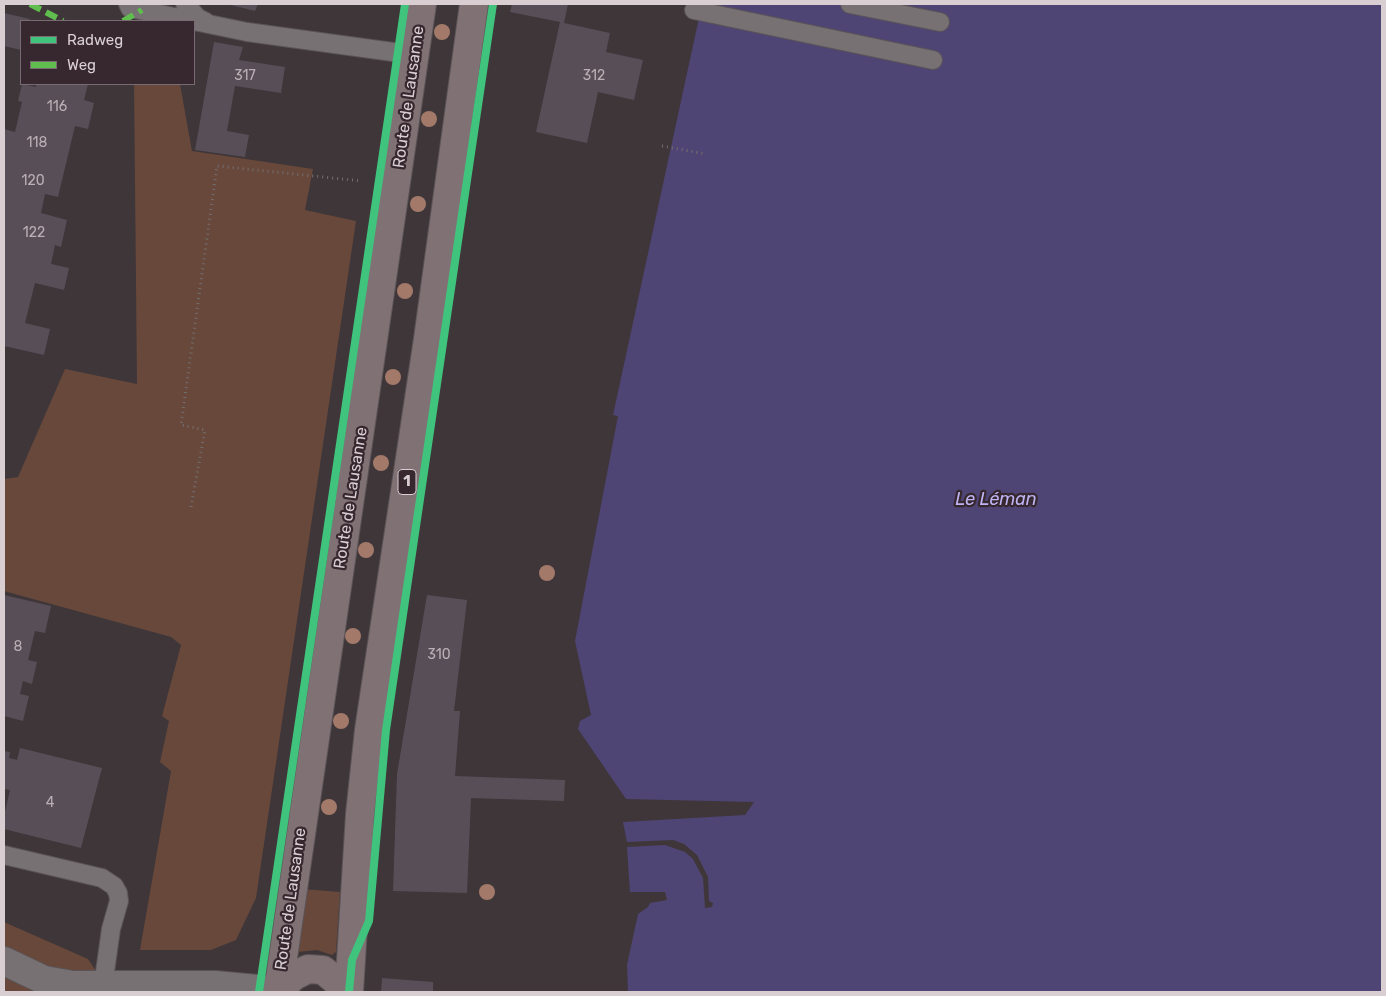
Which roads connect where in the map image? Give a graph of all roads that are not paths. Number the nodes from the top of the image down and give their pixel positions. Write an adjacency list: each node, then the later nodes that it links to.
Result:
1 (128, 4): 7 (lane)
2 (185, 4): 8 (lane)
3 (422, 4): 10 (main road, Route de Lausanne)
4 (474, 4): 17 (main road, 1)
5 (850, 4): 9 (lane)
6 (694, 10): 11 (lane)
7 (189, 20)
8 (199, 22): 10 (lane)
9 (940, 22)
10 (414, 55): 15 (main road, Route de Lausanne)
11 (933, 60)
12 (4, 855): 14 (lane)
13 (4, 961): 14 (street)
14 (103, 986): 15 (street)
15 (278, 992): 16 (main road)
16 (344, 992)
17 (349, 992)

